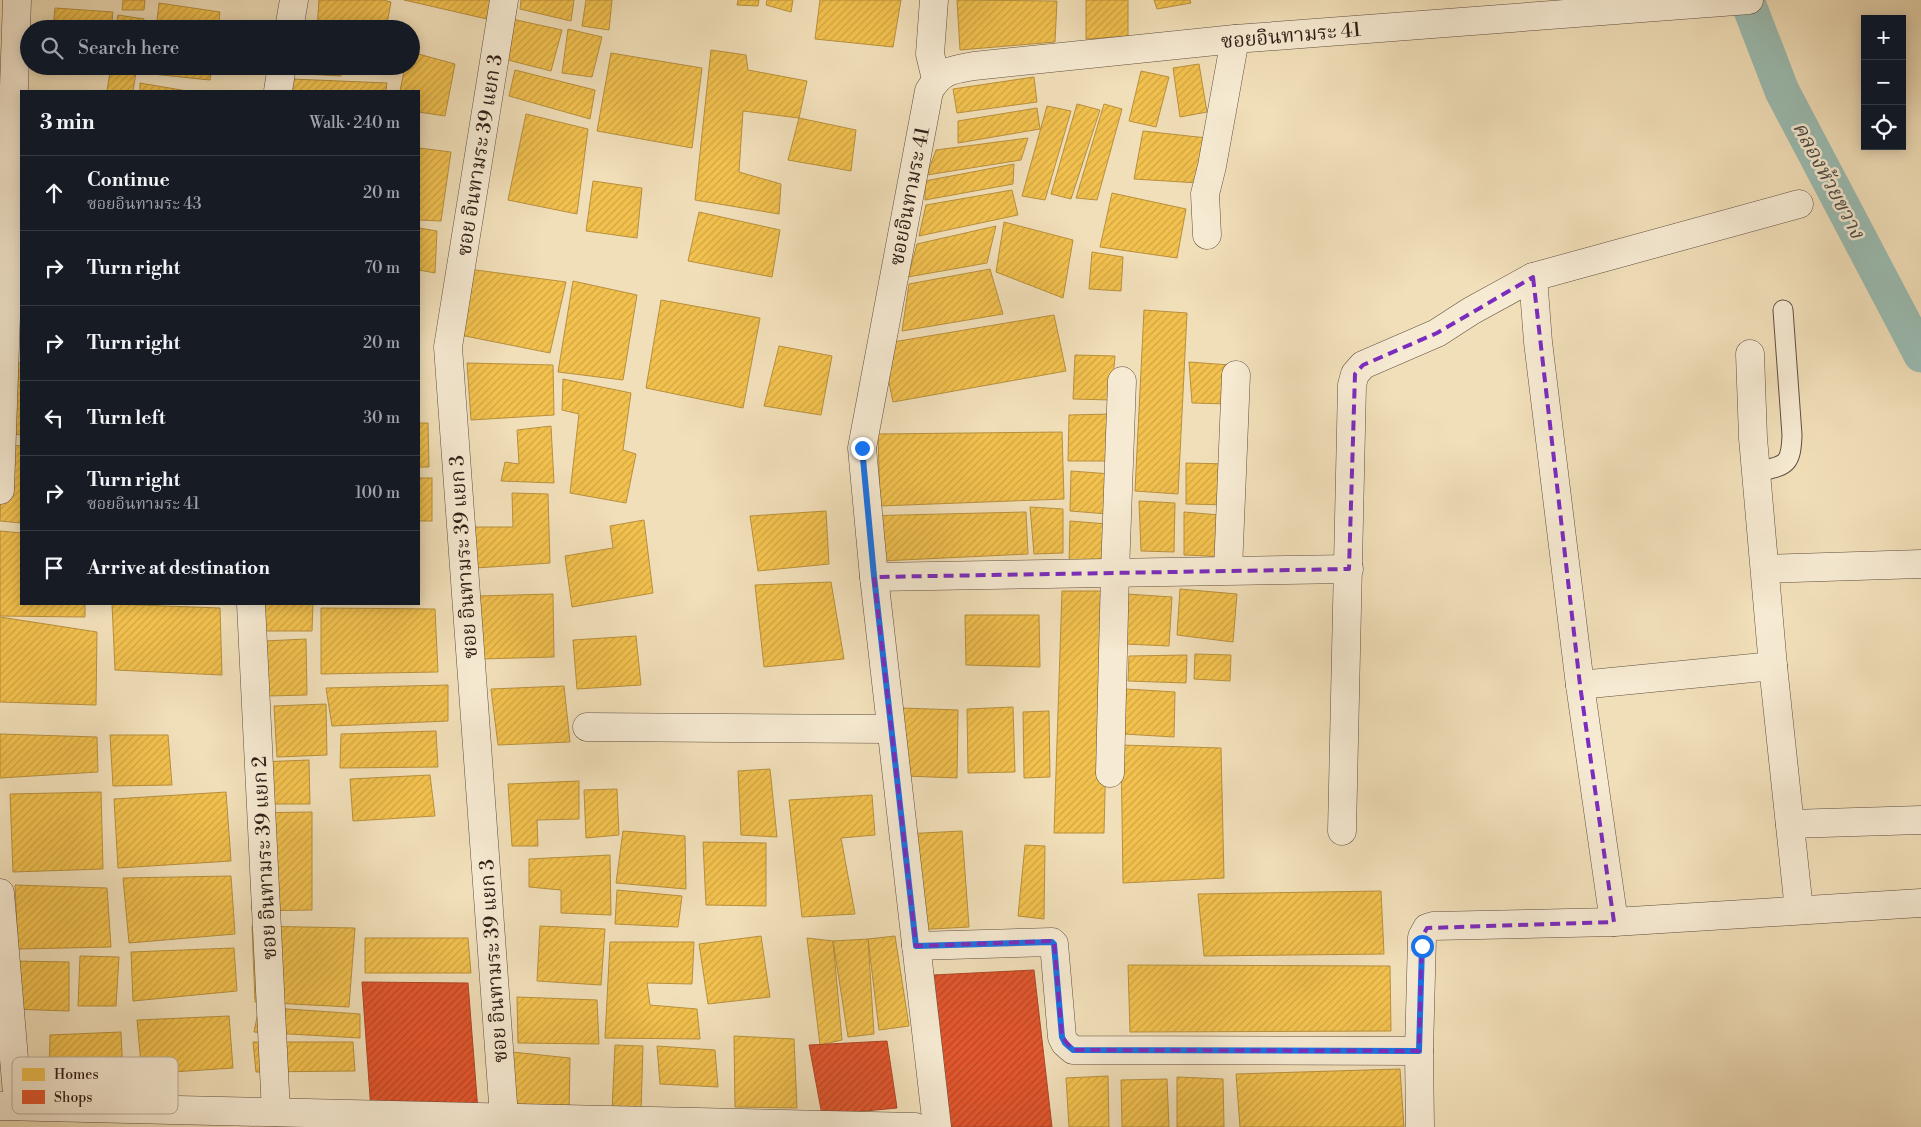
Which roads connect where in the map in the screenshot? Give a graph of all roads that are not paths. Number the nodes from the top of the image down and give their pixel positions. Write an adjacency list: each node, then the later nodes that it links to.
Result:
1 (17, 0): 19 (street)
2 (294, 0): 6 (street)
3 (504, 0): 44 (street, ซอย อินทามระ 39 แยก 3)
4 (934, 0): 9 (street)
5 (1749, 0): 7 (street, ซอยอินทามระ 41)
6 (291, 20)
7 (1235, 39): 9 (street, ซอยอินทามระ 41); 12 (street)
8 (281, 75): 10 (street)
9 (936, 79): 25 (street, ซอยอินทามระ 41)
10 (278, 90)
11 (1800, 204): 13 (street)
12 (1207, 235)
13 (1534, 277): 21 (street); 28 (street)
14 (1784, 310): 18 (lane)
15 (1750, 354): 18 (street)
16 (1236, 375): 23 (street)
17 (1122, 380): 24 (street)
18 (1756, 472): 22 (street)
19 (0, 490)
20 (1921, 564): 22 (street)
21 (1349, 569): 23 (street); 34 (street)
22 (1766, 569): 27 (street)
23 (1228, 570): 24 (street)
24 (1114, 572): 25 (street); 31 (street)
25 (874, 576): 30 (street, ซอยอินทามระ 41)
26 (251, 605): 43 (street, ซอย อินทามระ 39 แยก 2)
27 (1773, 666): 28 (street); 33 (street)
28 (1580, 685): 38 (street)
29 (587, 727): 30 (street)
30 (892, 728): 39 (street, ซอยอินทามระ 41)
31 (1110, 773)
32 (1921, 820): 33 (street)
33 (1790, 824): 37 (street)
34 (1342, 831)
35 (0, 894): 41 (street)
36 (1921, 903): 37 (street)
37 (1799, 910): 38 (street)
38 (1614, 922): 40 (street)
39 (916, 946): 40 (street); 49 (street, ซอยอินทามระ 41)
40 (1419, 1051): 50 (street)
41 (9, 1106)
42 (178, 1113): 43 (street)
43 (290, 1117): 45 (street)
44 (504, 1117): 45 (street); 46 (street)
45 (341, 1120)
46 (640, 1124): 47 (street)
47 (837, 1126): 48 (street)
48 (915, 1127)
49 (937, 1127)
50 (1420, 1127)

